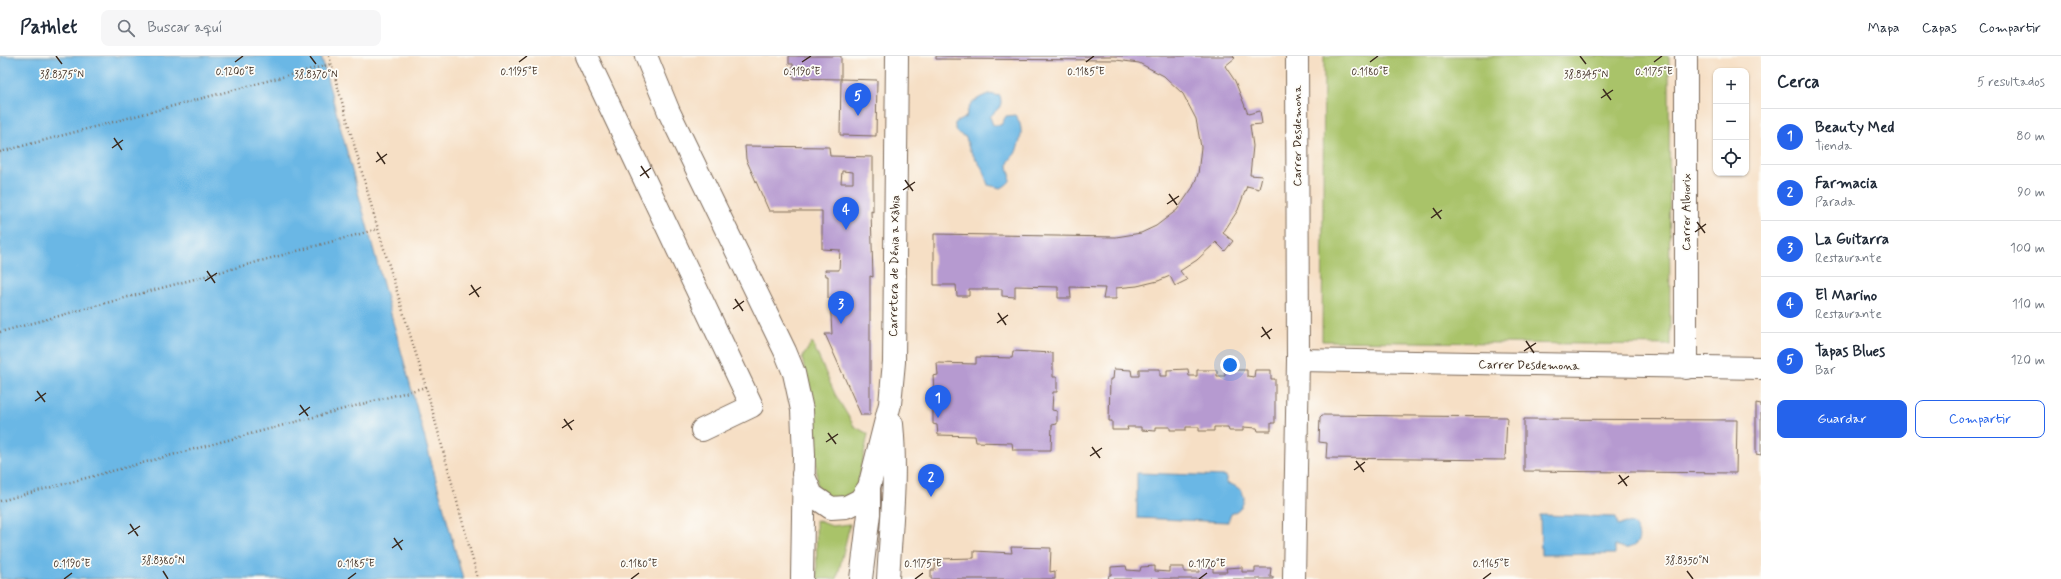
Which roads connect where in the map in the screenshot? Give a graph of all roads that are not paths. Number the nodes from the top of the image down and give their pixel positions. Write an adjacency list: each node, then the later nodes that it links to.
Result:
1 (586, 56): 10 (street)
2 (646, 56): 11 (street)
3 (896, 56): 9 (street, Carretera de Dénia a Xàbia)
4 (1297, 56): 6 (street, Carrer Desdemona)
5 (1686, 56): 7 (street, Carrer Albiorix)
6 (1298, 360): 7 (street, Carrer Desdemona); 17 (street, Carrer Desdemona)
7 (1686, 368): 8 (street, Carrer Desdemona)
8 (1761, 368)
9 (890, 404): 12 (street, Carretera de Dénia a Xàbia); 16 (street, Carretera de Dénia a Xàbia)
10 (702, 430)
11 (803, 474): 12 (street); 13 (street)
12 (869, 487): 14 (street); 15 (street, Carretera de Dénia a Xàbia)
13 (802, 579)
14 (850, 579)
15 (861, 579)
16 (888, 579)
17 (1294, 579)

